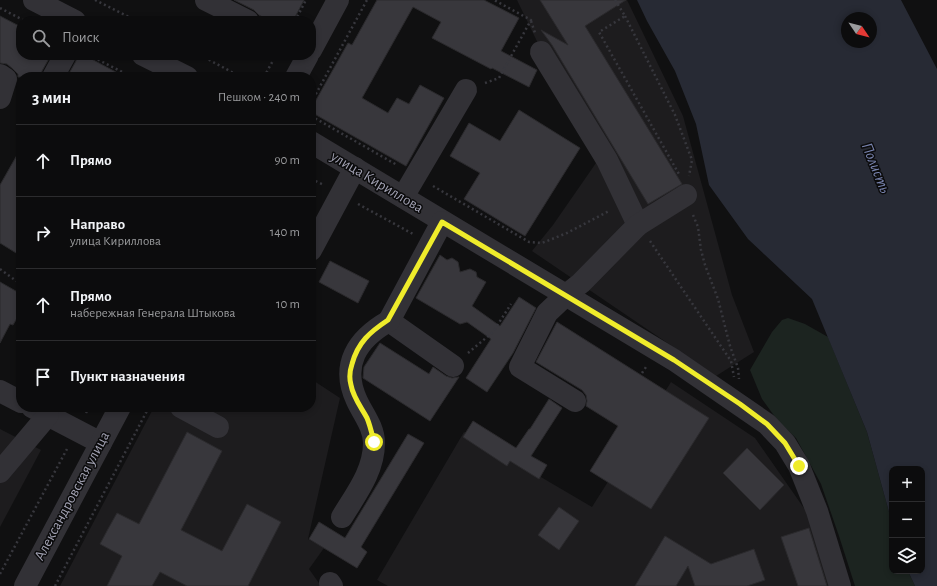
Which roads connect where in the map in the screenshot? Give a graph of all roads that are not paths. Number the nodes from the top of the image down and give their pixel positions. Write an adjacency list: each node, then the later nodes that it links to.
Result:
1 (34, 0): 4 (street)
2 (338, 0): 6 (street)
3 (216, 2): 5 (street)
4 (65, 16)
5 (240, 16)
6 (316, 41)
7 (541, 52): 22 (street)
8 (62, 60): 11 (street)
9 (153, 60): 12 (street)
10 (305, 60): 13 (street)
11 (56, 72)
12 (177, 72)
13 (299, 72)
14 (0, 75): 16 (street)
15 (466, 90): 20 (street)
16 (0, 98)
17 (316, 145): 18 (street, улица Кириллова)
18 (355, 168): 20 (street, улица Кириллова); 23 (street)
19 (686, 196): 22 (street)
20 (403, 197): 21 (street, улица Кириллова)
21 (442, 222): 24 (street, улица Кириллова); 25 (street)
22 (638, 225): 24 (street)
23 (316, 241)
24 (566, 295): 29 (street); 39 (street, улица Кириллова)
25 (388, 320): 26 (street); 37 (street)
26 (453, 366)
27 (0, 391): 28 (street)
28 (16, 399)
29 (575, 401)
30 (39, 412): 36 (street)
31 (42, 412): 35 (street)
32 (117, 412): 35 (street, Александровская улица)
33 (190, 412): 34 (street)
34 (218, 427)
35 (101, 442): 38 (street, Александровская улица)
36 (0, 472)
37 (342, 517)
38 (25, 586)
39 (840, 586)

